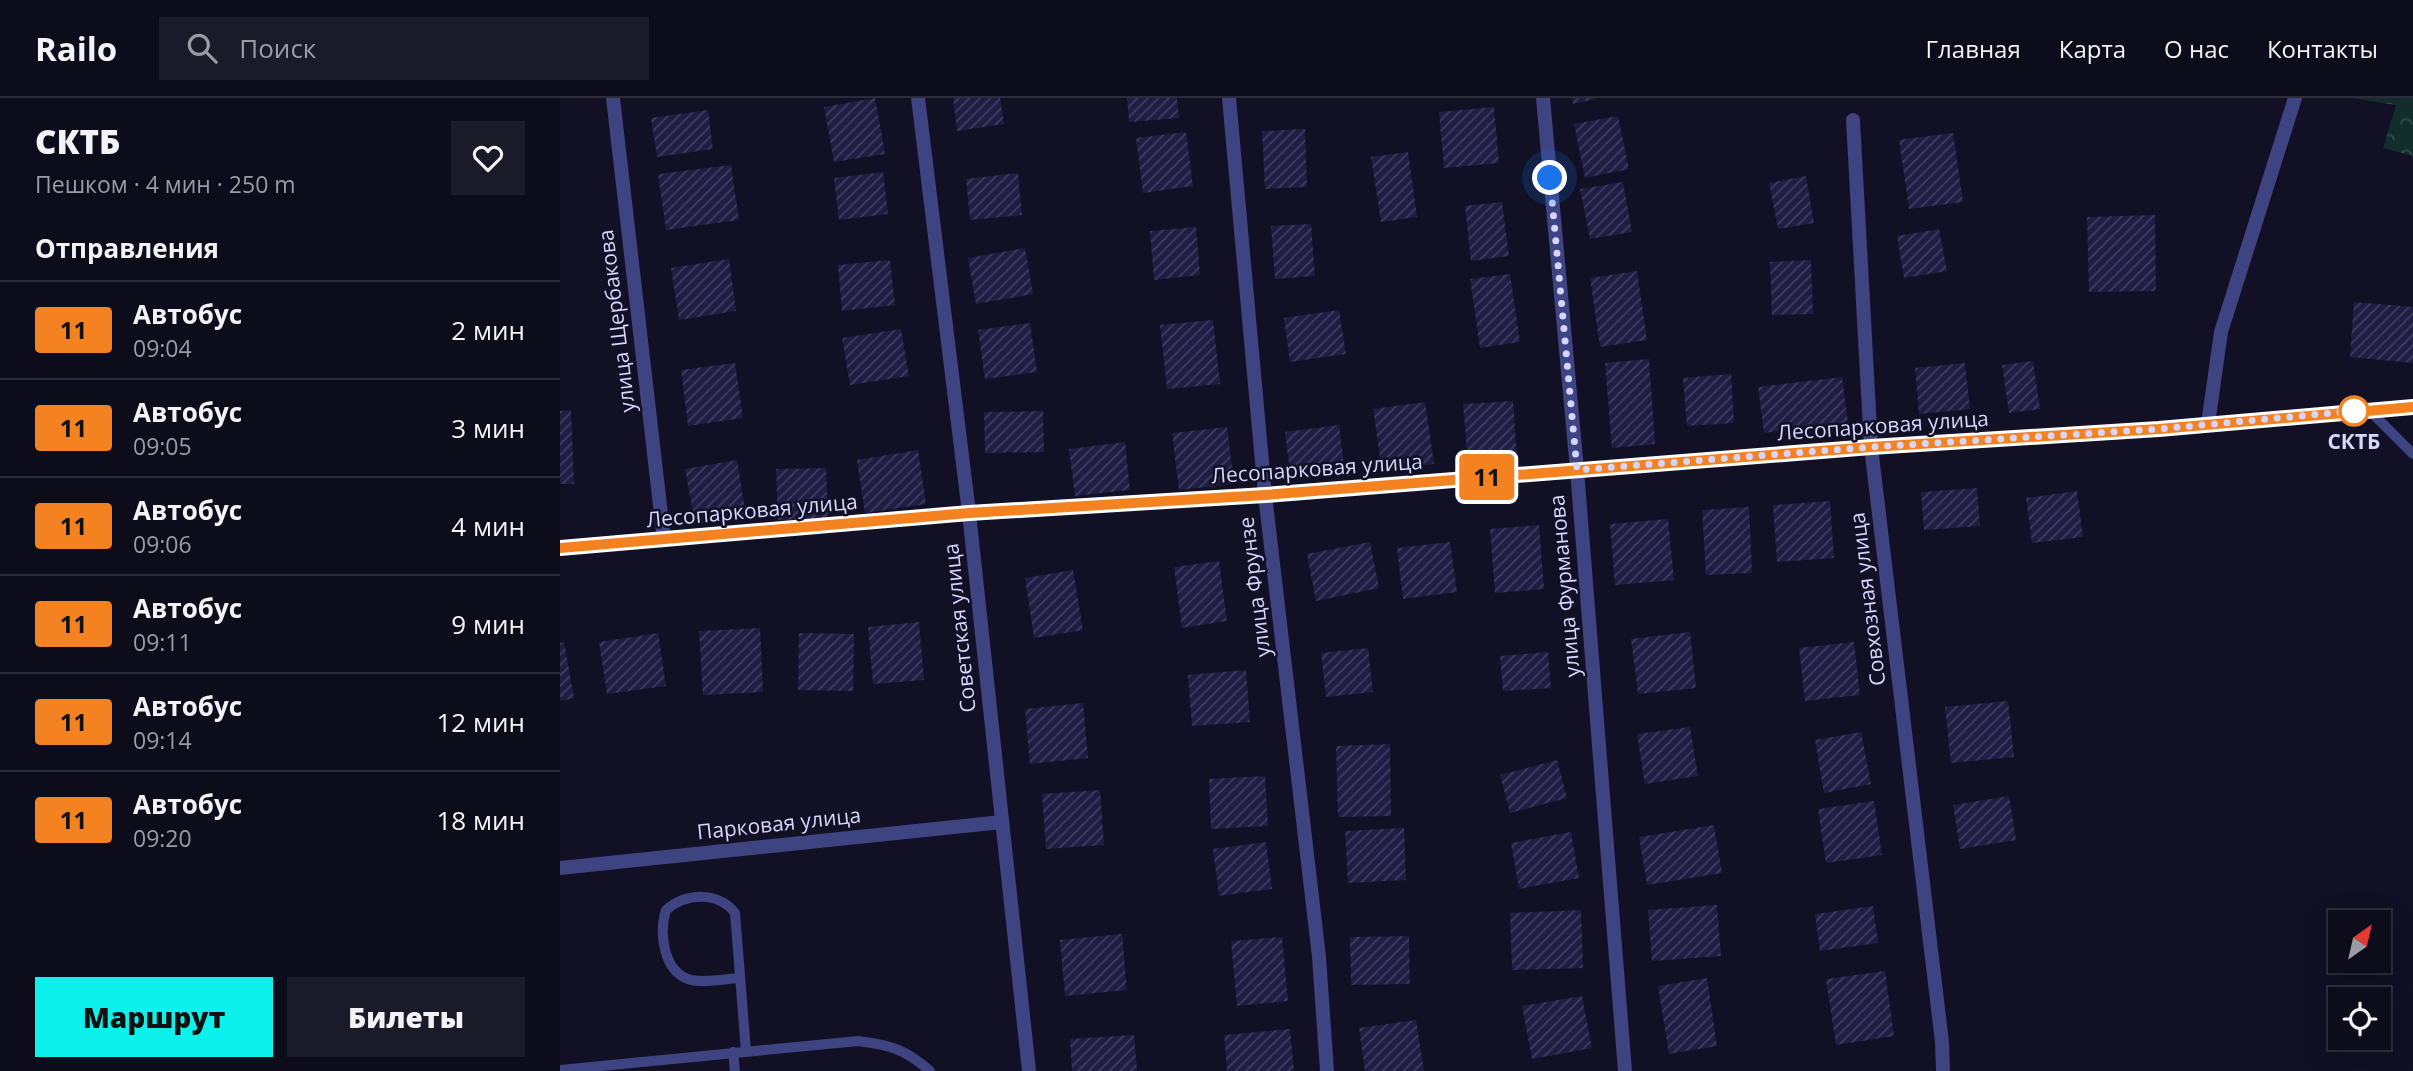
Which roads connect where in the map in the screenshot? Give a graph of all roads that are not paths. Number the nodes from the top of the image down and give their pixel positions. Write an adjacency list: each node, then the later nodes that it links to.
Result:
1 (613, 98): 15 (street, улица Щербакова)
2 (918, 98): 14 (street, Советская улица)
3 (1229, 98): 13 (street, улица Фрунзе)
4 (1543, 98): 12 (street, улица Фурманова)
5 (2295, 98): 9 (street)
6 (1853, 120): 10 (street, Совхозная улица)
7 (2413, 407): 8 (street, Лесопарковая улица)
8 (2369, 410): 9 (street, Лесопарковая улица); 11 (lane)
9 (2208, 424): 10 (street, Лесопарковая улица)
10 (1871, 447): 12 (street, Лесопарковая улица); 28 (street, Совхозная улица)
11 (2413, 454)
12 (1577, 470): 13 (street, Лесопарковая улица); 27 (street, улица Фурманова)
13 (1265, 495): 14 (street, Лесопарковая улица); 26 (street, улица Фрунзе)
14 (969, 513): 15 (street, Лесопарковая улица); 17 (street, Советская улица)
15 (664, 540): 16 (street, Лесопарковая улица)
16 (560, 548)
17 (1002, 822): 18 (street, Парковая улица); 25 (street, Советская улица)
18 (560, 867)
19 (739, 978): 19 (lane); 20 (lane)
20 (746, 1051): 21 (lane); 24 (lane)
21 (733, 1052): 22 (lane); 23 (lane)
22 (560, 1070)
23 (735, 1071)
24 (930, 1071)
25 (1029, 1071)
26 (1327, 1071)
27 (1625, 1071)
28 (1943, 1071)

